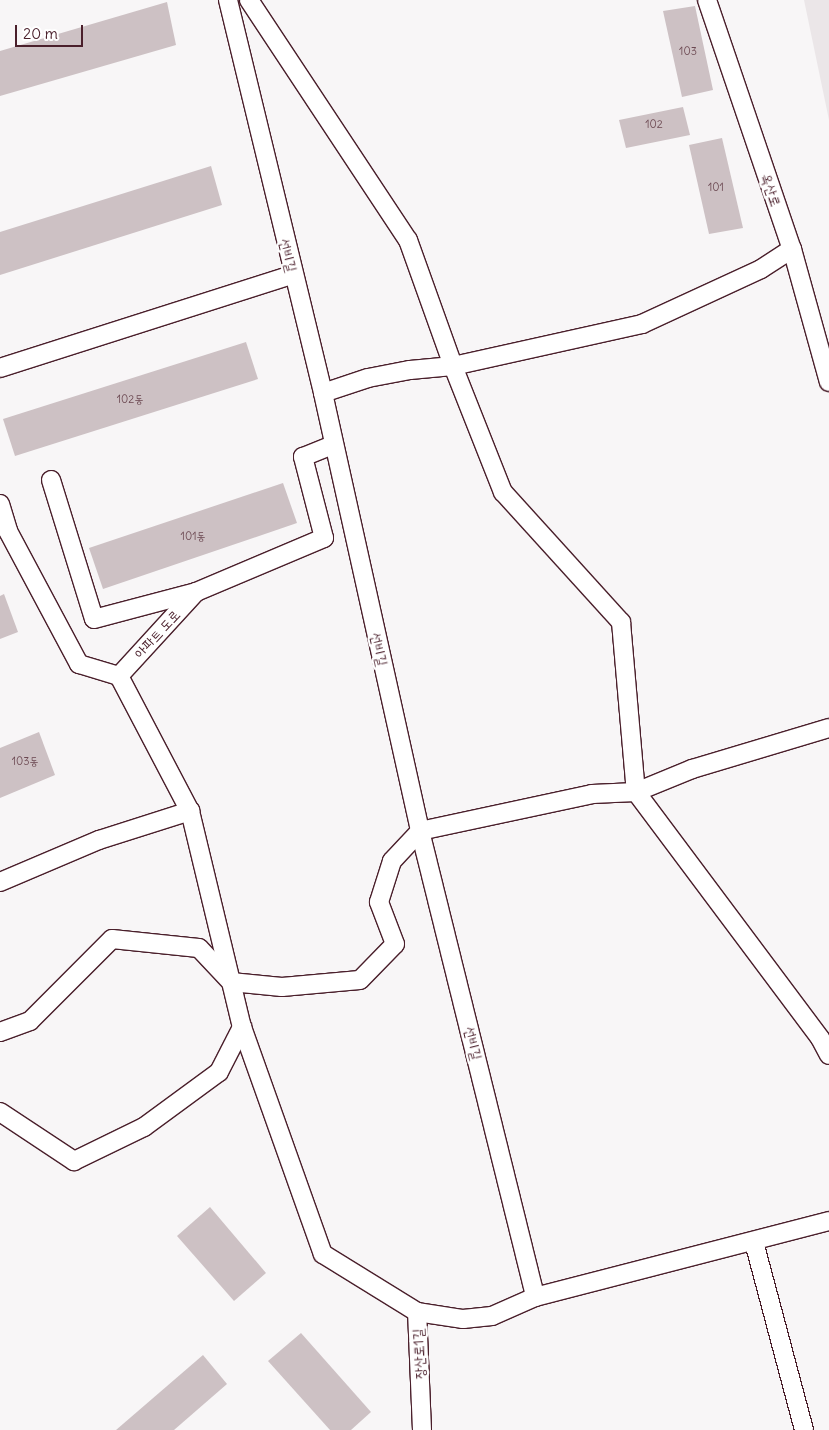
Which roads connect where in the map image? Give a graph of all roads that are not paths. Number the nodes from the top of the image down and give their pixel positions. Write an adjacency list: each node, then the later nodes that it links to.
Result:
1 (228, 0): 5 (street, 선비길)
2 (249, 0): 6 (street)
3 (707, 0): 4 (street, 옥산로)
4 (792, 249): 6 (street); 8 (street, 옥산로)
5 (292, 275): 7 (street); 9 (street, 선비길)
6 (453, 366): 9 (street); 17 (street)
7 (0, 368)
8 (829, 382)
9 (323, 393): 10 (street, 선비길)
10 (333, 444): 14 (street); 19 (street, 선비길)
11 (51, 480): 14 (street)
12 (0, 504): 13 (street)
13 (4, 532): 15 (street)
14 (196, 592): 15 (street, 아파트 도로)
15 (119, 676): 18 (street)
16 (829, 728): 17 (street)
17 (636, 792): 19 (street); 24 (street)
18 (190, 811): 20 (street); 21 (street)
19 (420, 831): 21 (street); 28 (street, 선비길)
20 (0, 882)
21 (231, 982): 22 (street); 23 (street)
22 (242, 1026): 25 (street); 29 (street)
23 (0, 1032)
24 (829, 1055)
25 (0, 1112)
26 (829, 1221): 27 (street, 장산로1길)
27 (754, 1242): 28 (street, 장산로1길); 31 (street)
28 (535, 1297): 29 (street, 장산로1길)
29 (417, 1312): 30 (street, 장산로1길)
30 (422, 1430)
31 (804, 1430)

